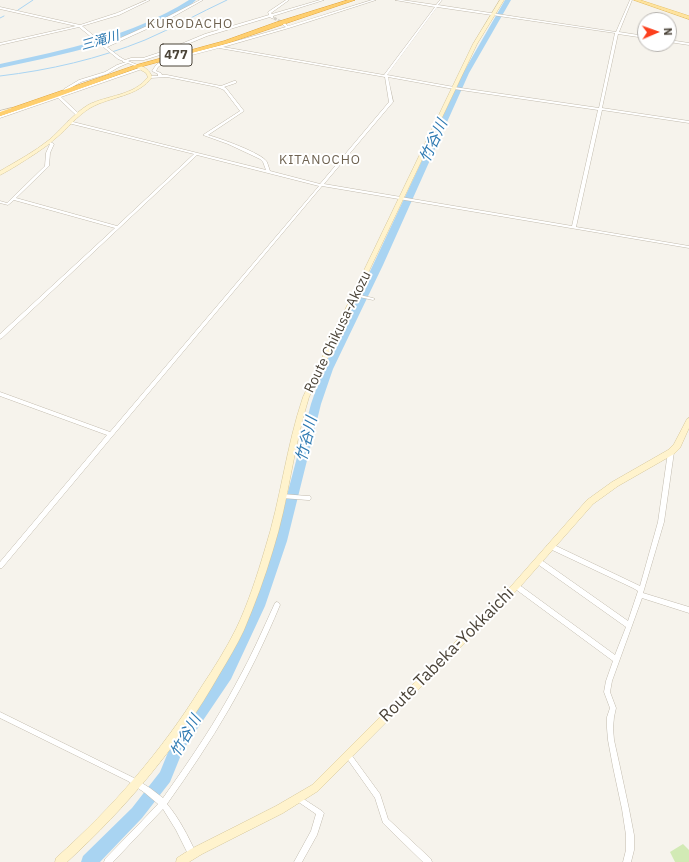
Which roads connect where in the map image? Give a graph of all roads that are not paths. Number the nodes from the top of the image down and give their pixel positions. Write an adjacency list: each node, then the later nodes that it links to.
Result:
1 (149, 0): 19 (street)
2 (202, 0): 26 (street)
3 (288, 0): 15 (street)
4 (323, 0): 15 (street)
5 (352, 0): 29 (highway, 477)
6 (375, 0): 20 (street)
7 (396, 0): 12 (street)
8 (441, 0): 12 (street)
9 (502, 0): 14 (main road, Route Chikusa-Akozu)
10 (630, 0): 21 (street)
11 (636, 0): 17 (main road)
12 (437, 6): 14 (street); 31 (street)
13 (0, 8): 19 (street)
14 (493, 14): 21 (street); 35 (main road, Route Chikusa-Akozu)
15 (270, 16): 16 (street); 28 (street)
16 (274, 18)
17 (689, 18)
18 (284, 24): 20 (street)
19 (80, 26): 24 (street); 26 (street)
20 (288, 27): 27 (street)
21 (618, 33): 22 (street); 37 (street)
22 (637, 36)
23 (677, 42): 25 (street)
24 (0, 44)
25 (689, 44)
26 (106, 46): 28 (street)
27 (219, 47): 30 (street); 31 (street)
28 (126, 62): 29 (street); 38 (street)
29 (140, 67): 32 (main road); 36 (street); 38 (highway, 477)
30 (160, 76): 32 (street); 34 (street)
31 (385, 76): 35 (street); 46 (street)
32 (150, 77): 39 (main road)
33 (235, 82): 34 (street)
34 (222, 87): 44 (street)
35 (454, 88): 37 (street); 47 (main road, Route Chikusa-Akozu)
36 (59, 97): 38 (street); 39 (street)
37 (600, 109): 41 (street); 51 (street)
38 (0, 114)
39 (77, 114): 40 (main road)
40 (69, 122): 42 (main road); 43 (street)
41 (689, 122)
42 (49, 142): 45 (main road); 48 (street)
43 (196, 154): 44 (street); 50 (street)
44 (268, 172): 46 (street)
45 (0, 173)
46 (321, 185): 47 (street); 58 (street)
47 (403, 198): 51 (street); 53 (main road, Route Chikusa-Akozu)
48 (14, 199): 49 (street); 50 (street)
49 (0, 202)
50 (117, 227): 55 (street)
51 (574, 227): 52 (street)
52 (689, 247)
53 (357, 296): 54 (street); 60 (main road, Route Chikusa-Akozu)
54 (373, 299)
55 (0, 337)
56 (0, 394): 58 (street)
57 (689, 421): 59 (main road, Route Tabeka-Yokkaichi)
58 (111, 435): 64 (street)
59 (671, 452): 62 (main road, Route Tabeka-Yokkaichi); 66 (street)
60 (282, 496): 61 (street); 73 (main road, Route Chikusa-Akozu)
61 (308, 498)
62 (550, 546): 63 (main road, Route Tabeka-Yokkaichi); 66 (street)
63 (538, 561): 65 (main road, Route Tabeka-Yokkaichi); 69 (street)
64 (0, 566)
65 (516, 586): 70 (street); 72 (main road, Route Tabeka-Yokkaichi)
66 (641, 592): 68 (street); 69 (street)
67 (277, 605): 75 (street)
68 (689, 610)
69 (628, 625): 70 (street)
70 (616, 659): 82 (street)
71 (0, 715): 73 (street)
72 (348, 755): 74 (main road, Route Tabeka-Yokkaichi); 81 (street)
73 (140, 785): 75 (street); 77 (main road, Route Chikusa-Akozu)
74 (299, 799): 76 (main road, Route Tabeka-Yokkaichi); 80 (street)
75 (163, 803): 76 (street); 78 (street)
76 (192, 853): 79 (main road, Route Tabeka-Yokkaichi)
77 (60, 862)
78 (108, 862)
79 (181, 862)
80 (298, 862)
81 (428, 862)
82 (628, 862)

